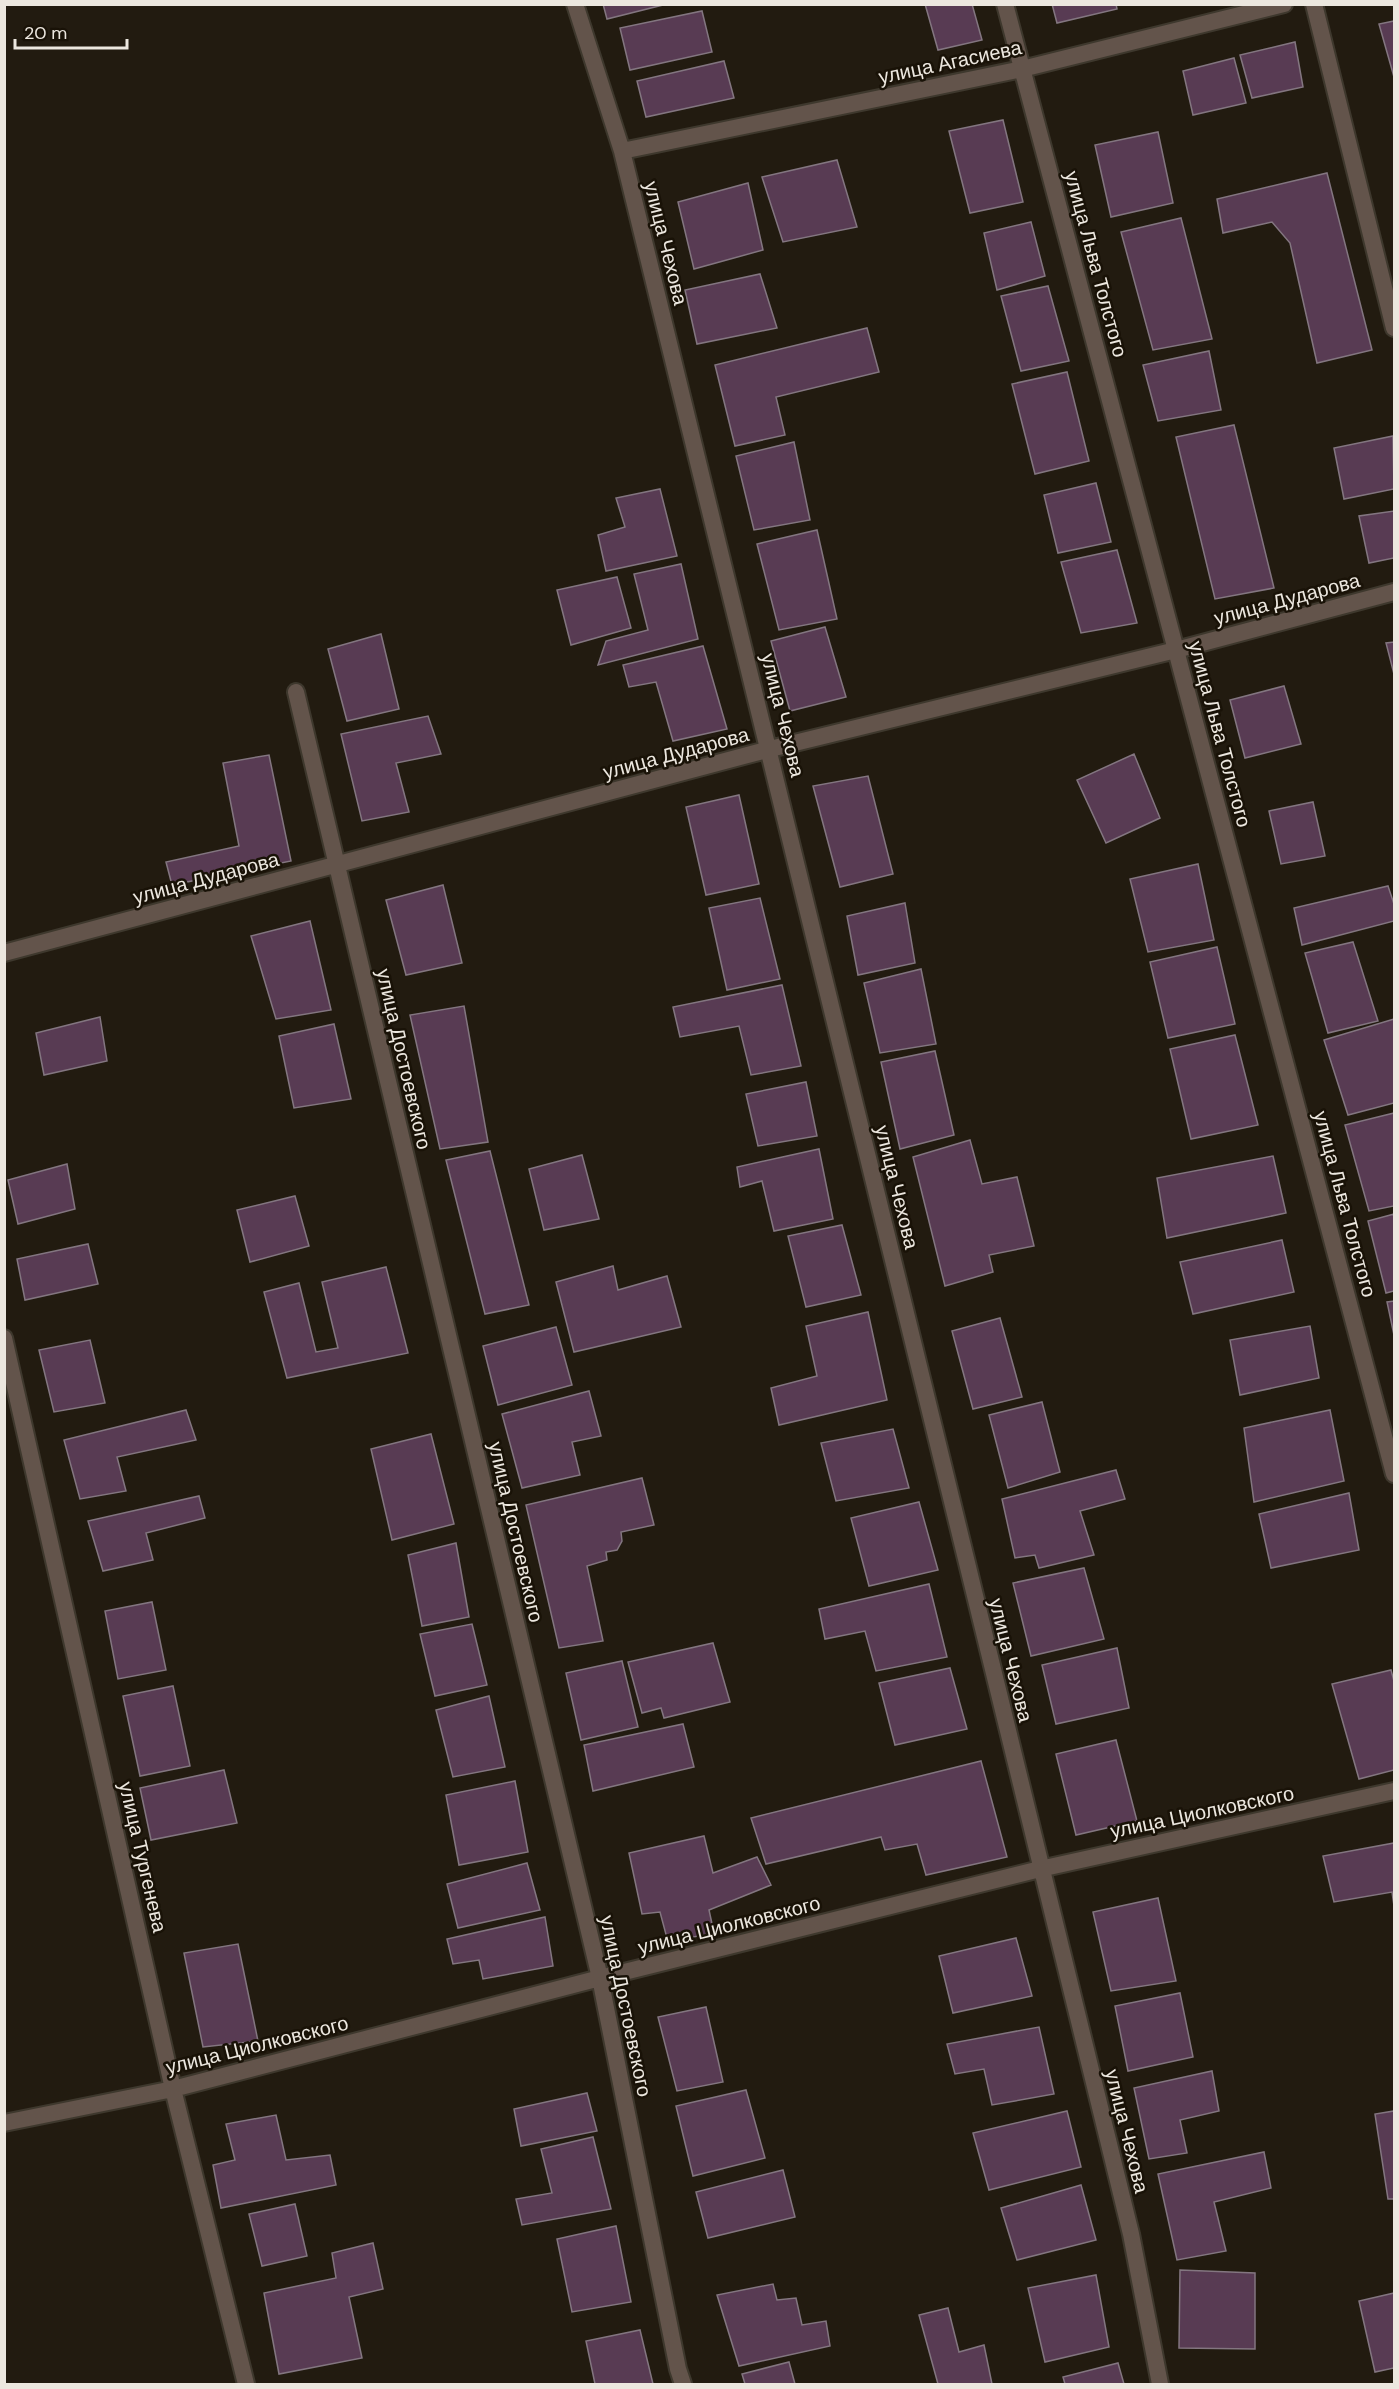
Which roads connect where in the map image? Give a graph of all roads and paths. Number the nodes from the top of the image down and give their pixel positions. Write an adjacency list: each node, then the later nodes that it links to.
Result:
1 (575, 4): 6 (street, улица Чехова)
2 (1005, 4): 5 (street, улица Льва Толстого)
3 (1284, 4): 5 (street, улица Агасиева)
4 (1314, 4): 7 (street)
5 (1022, 69): 6 (street, улица Агасиева); 9 (street, улица Льва Толстого)
6 (622, 151): 11 (street, улица Чехова)
7 (1395, 328)
8 (1395, 592): 9 (street, улица Дударова)
9 (1176, 650): 11 (street, улица Дударова); 15 (street, улица Льва Толстого)
10 (296, 692): 12 (street, улица Достоевского)
11 (770, 749): 12 (street, улица Дударова); 17 (street, улица Чехова)
12 (337, 866): 13 (street, улица Дударова); 18 (street, улица Достоевского)
13 (4, 953)
14 (4, 1338): 19 (street, улица Тургенева)
15 (1395, 1474)
16 (1395, 1791): 17 (street, улица Циолковского)
17 (1040, 1869): 18 (street, улица Циолковского); 23 (street, улица Чехова)
18 (600, 1978): 19 (street, улица Циолковского); 22 (street, улица Достоевского)
19 (173, 2089): 20 (street, улица Циолковского); 21 (street, улица Тургенева)
20 (4, 2123)
21 (246, 2385)
22 (683, 2385)
23 (1160, 2385)

